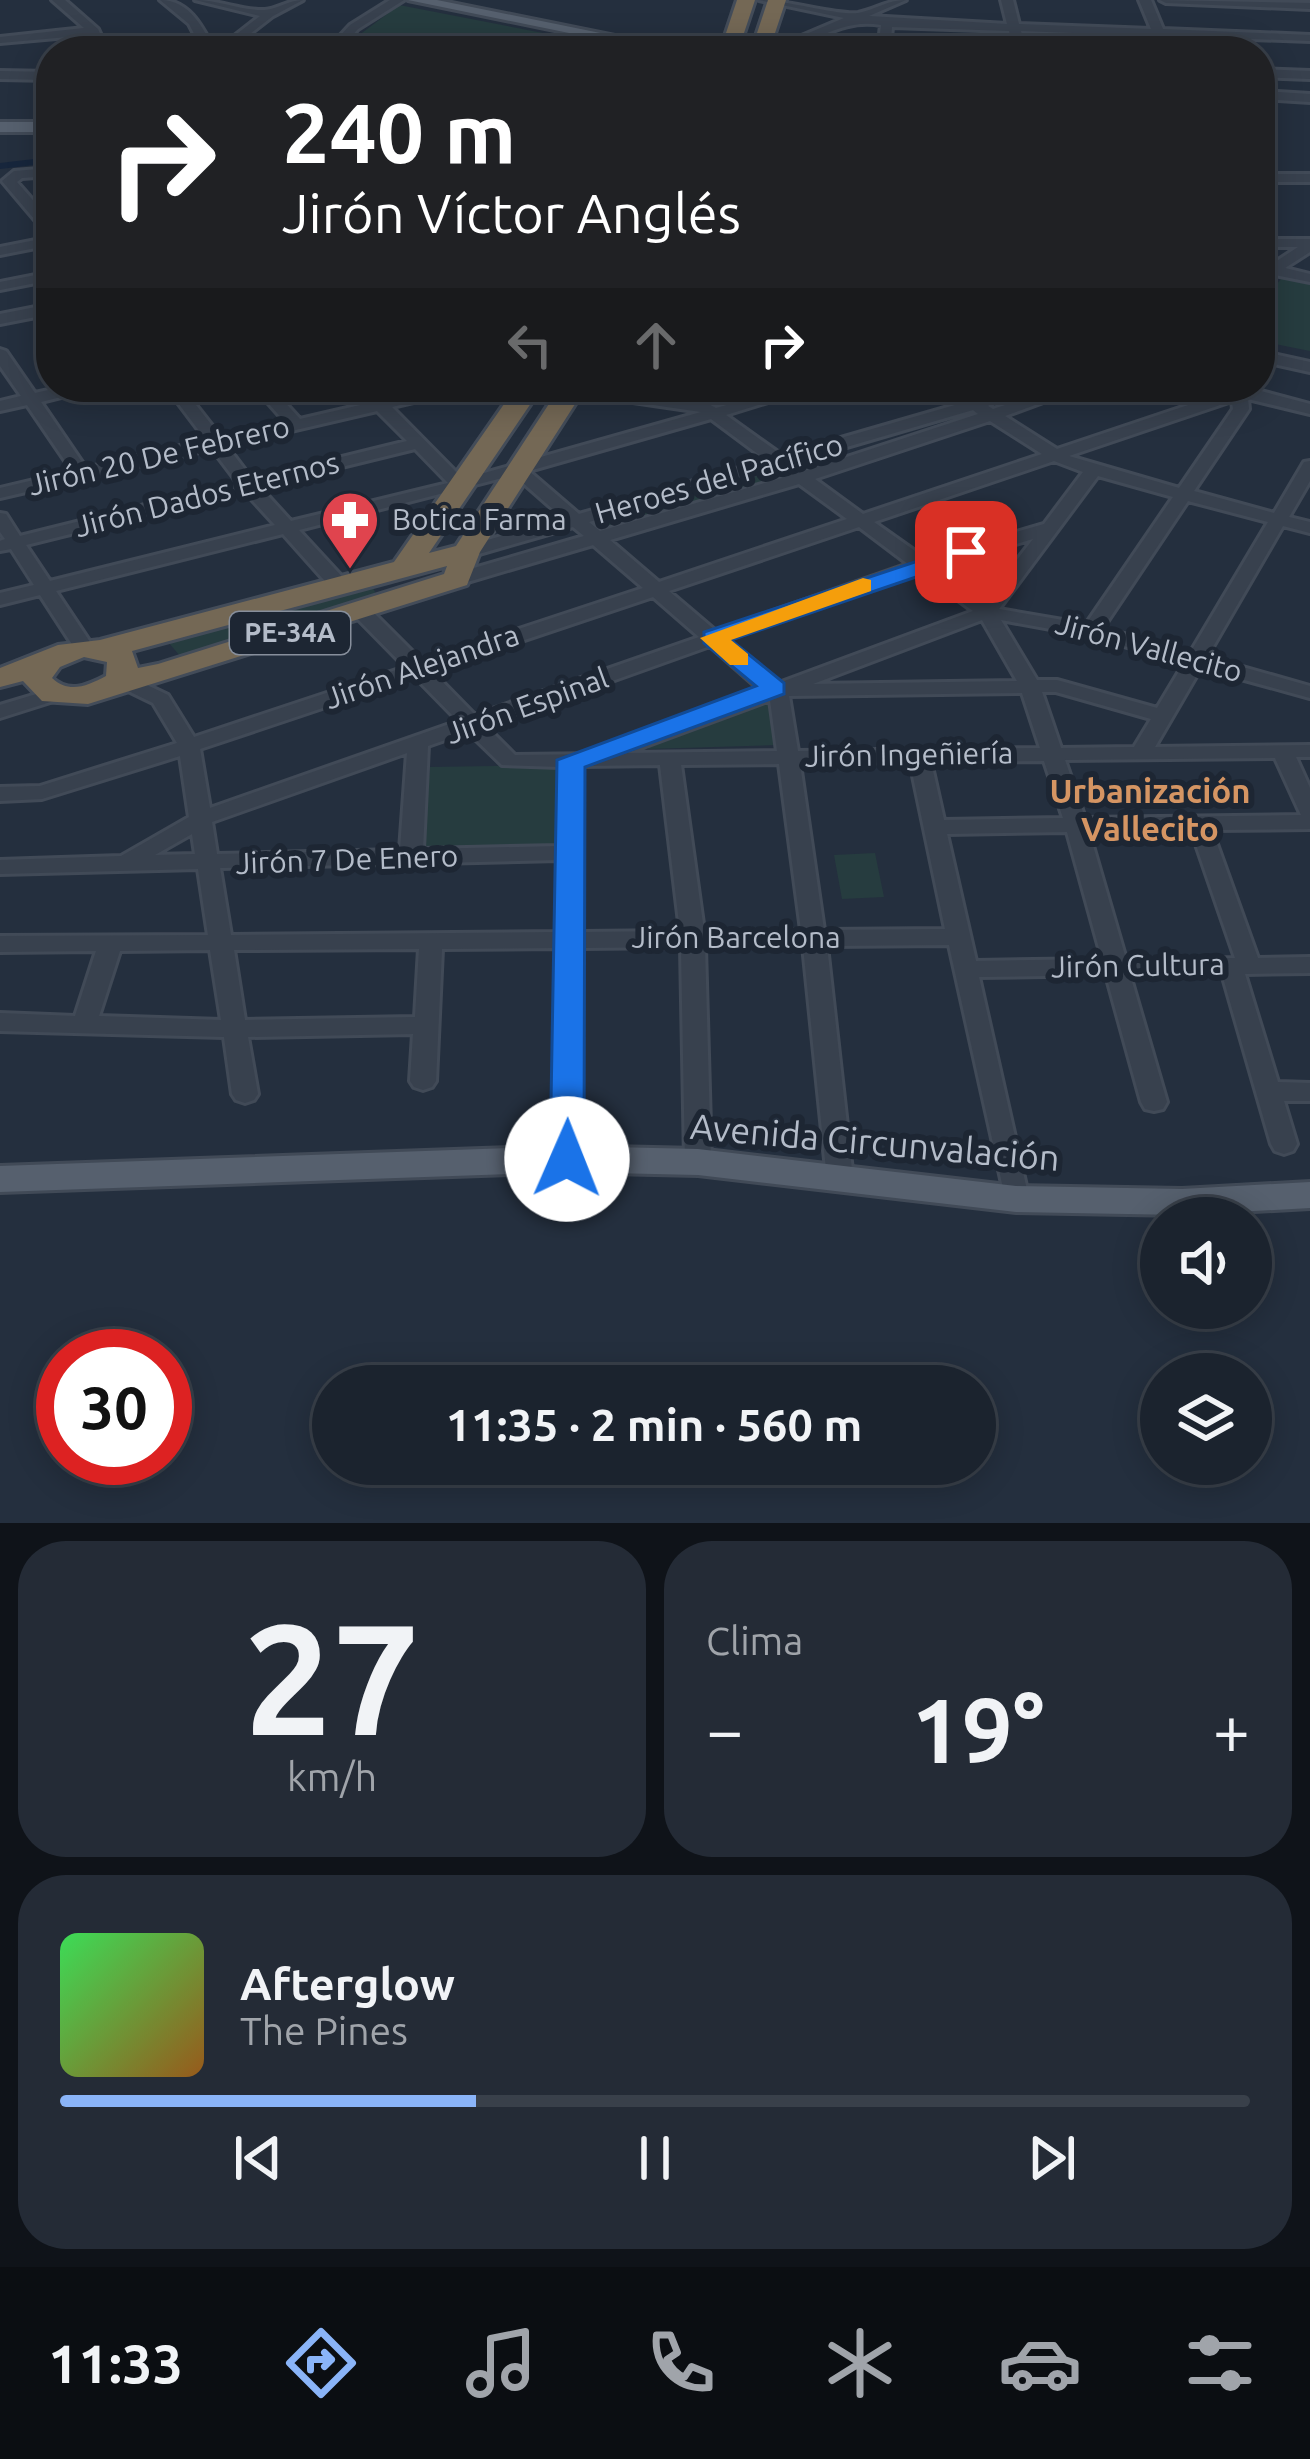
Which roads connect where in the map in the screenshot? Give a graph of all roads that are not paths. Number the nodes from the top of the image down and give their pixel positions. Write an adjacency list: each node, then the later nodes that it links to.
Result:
1 (59, 0): 19 (street)
2 (166, 0): 23 (street)
3 (201, 0): 15 (street)
4 (297, 0): 15 (street)
5 (396, 0): 16 (main road); 25 (street)
6 (415, 0): 16 (main road)
7 (746, 0): 28 (highway)
8 (919, 0): 17 (street)
9 (1006, 0): 18 (street)
10 (1145, 0): 20 (street)
11 (1166, 0): 14 (street)
12 (773, 1): 17 (street); 29 (highway)
13 (897, 1): 17 (street)
14 (1310, 6)
15 (268, 14): 24 (street)
16 (482, 15): 26 (main road); 27 (main road)
17 (874, 21): 18 (street); 30 (street); 31 (street); 32 (street)
18 (1012, 28): 20 (street); 33 (street)
19 (94, 31): 21 (street); 22 (street)
20 (1159, 33): 34 (street); 35 (street)
21 (42, 36)
22 (96, 36)
23 (201, 36)
24 (240, 36)
25 (346, 36)
26 (581, 36)
27 (598, 36)
28 (734, 36)
29 (764, 36)
30 (823, 36)
31 (837, 36)
32 (879, 36)
33 (1015, 36)
34 (1160, 36)
35 (1250, 36)
36 (36, 37): 39 (street)
37 (1275, 37): 38 (street)
38 (1310, 38)
39 (0, 40)
40 (1, 58): 43 (street)
41 (1275, 74): 42 (street)
42 (1310, 75)
43 (1, 76): 44 (street)
44 (36, 76)
45 (1275, 96): 46 (street)
46 (1310, 98)
47 (1275, 109): 48 (street)
48 (1310, 110)
49 (0, 115): 50 (main road)
50 (36, 115)
51 (0, 127): 52 (main road)
52 (36, 128)
53 (36, 173): 56 (street)
54 (1275, 178): 55 (street)
55 (1310, 178)
56 (4, 182): 57 (street)
57 (36, 215)
58 (1275, 243): 60 (street)
59 (36, 244): 61 (street)
60 (1310, 244): 62 (street)
61 (0, 251)
62 (1278, 271): 63 (street); 64 (street); 65 (street)
63 (1275, 272)
64 (1275, 275)
65 (1310, 278)
66 (36, 279): 67 (street)
67 (0, 286)
68 (36, 312): 69 (street)
69 (0, 319)
70 (0, 354): 74 (street)
71 (1275, 355): 72 (street)
72 (1310, 362)
73 (36, 398): 74 (street)
74 (31, 399): 89 (street); 102 (street)
75 (1275, 400): 92 (street)
76 (185, 402): 96 (street)
77 (275, 402): 94 (street)
78 (376, 402): 90 (street)
79 (397, 402): 90 (street, Jirón 20 De Febrero)
80 (516, 402): 104 (highway, PE-34A)
81 (572, 402): 100 (highway)
82 (705, 402): 93 (street)
83 (761, 402): 93 (street)
84 (972, 402): 91 (street)
85 (999, 402): 91 (street, Heroes del Pacífico)
86 (1013, 402): 91 (street, Heroes del Pacífico)
87 (1206, 402): 97 (street, Jirón Alejandra)
88 (1241, 402): 107 (street)
89 (0, 406)
90 (380, 406): 94 (street, Jirón 20 De Febrero); 95 (street)
91 (983, 409): 97 (street); 98 (street, Heroes del Pacífico); 103 (street, Heroes del Pacífico)
92 (1310, 409)
93 (718, 416): 98 (street); 100 (street)
94 (296, 425): 96 (street, Jirón 20 De Febrero)
95 (415, 444): 104 (street); 105 (street, Jirón Dados Eternos)
96 (217, 445): 102 (street, Jirón 20 De Febrero); 105 (street)
97 (1055, 456): 101 (street); 111 (street, Jirón Alejandra)
98 (782, 460): 103 (street); 110 (street, Heroes del Pacífico)
99 (1310, 466): 109 (street)
100 (517, 470): 104 (street); 110 (street); 118 (highway)
101 (1093, 471): 107 (street); 113 (street)
102 (82, 474): 106 (street, Jirón 20 De Febrero)
103 (802, 478): 111 (street); 115 (street, Heroes del Pacífico)
104 (460, 485): 112 (street); 119 (highway, PE-34A)
105 (249, 486): 112 (street); 116 (street, Jirón Dados Eternos)
106 (0, 493)
107 (1184, 494): 109 (street); 126 (street)
108 (0, 518): 116 (street)
109 (1279, 519): 114 (street); 129 (street)
110 (580, 520): 115 (street); 118 (street, Heroes del Pacífico)
111 (861, 522): 117 (street); 122 (street, Jirón Alejandra)
112 (284, 526): 120 (street); 121 (street)
113 (1054, 527): 117 (street, Jirón Espinal); 125 (street)
114 (1310, 528)
115 (598, 537): 118 (street, Heroes del Pacífico); 122 (street)
116 (8, 544): 121 (street)
117 (922, 565): 125 (street); 127 (street, Jirón Espinal)
118 (461, 566): 119 (highway, Heroes del Pacífico); 124 (highway, PE-34A)
119 (404, 568): 120 (highway, PE-34A); 124 (highway, PE-34A)
120 (339, 585): 128 (highway, PE-34A)
121 (42, 588): 123 (street); 128 (street)
122 (657, 589): 127 (street); 131 (street, Jirón Alejandra)
123 (0, 599)
124 (374, 606): 131 (street); 134 (highway, PE-34A)
125 (987, 612): 126 (street, Jirón Vallecito); 135 (street); 137 (street)
126 (1091, 631): 129 (street, Jirón Vallecito)
127 (713, 638): 137 (street); 141 (street, Jirón Espinal)
128 (93, 648): 132 (highway, PE-34A); 134 (highway)
129 (1195, 659): 136 (street, Jirón Vallecito); 140 (street)
130 (0, 667): 132 (street)
131 (417, 668): 141 (street); 142 (street, Jirón Alejandra)
132 (46, 677): 133 (highway, PE-34A); 134 (highway, PE-34A); 138 (highway, PE-34A); 139 (street)
133 (0, 678)
134 (121, 680): 142 (street)
135 (1030, 686): 137 (street); 140 (street); 147 (street)
136 (1308, 687)
137 (775, 688): 149 (street); 151 (street)
138 (0, 693)
139 (0, 712)
140 (1162, 716): 146 (street)
141 (474, 725): 143 (street, Jirón Espinal); 151 (street, Jirón Ingeñiería)
142 (189, 746): 152 (street, Jirón Alejandra); 153 (street)
143 (418, 746): 153 (street, Jirón Espinal); 159 (street)
144 (1283, 751): 145 (street, Jirón Ingeñiería); 146 (street, Jirón Ingeñiería); 154 (street)
145 (1310, 751)
146 (1141, 752): 147 (street, Jirón Ingeñiería)
147 (1052, 753): 148 (street, Jirón Ingeñiería); 156 (street)
148 (920, 755): 149 (street, Jirón Ingeñiería); 157 (street)
149 (789, 756): 150 (street, Jirón Ingeñiería); 163 (street)
150 (670, 758): 151 (street, Jirón Ingeñiería); 166 (street)
151 (582, 759): 158 (street)
152 (0, 794)
153 (202, 818): 160 (street, Jirón Espinal); 161 (street)
154 (1310, 818): 155 (street)
155 (1199, 824): 156 (street); 171 (street)
156 (1076, 825): 157 (street); 173 (street)
157 (936, 827): 164 (street)
158 (570, 853): 159 (street, Jirón 7 De Enero); 165 (street)
159 (411, 858): 161 (street, Jirón 7 De Enero)
160 (125, 862): 161 (street, Jirón 7 De Enero); 162 (street, Jirón Espinal)
161 (208, 864): 170 (street)
162 (0, 867)
163 (814, 938): 164 (street, Jirón Barcelona); 166 (street, Jirón Barcelona); 188 (street)
164 (959, 938): 174 (street)
165 (569, 939): 166 (street, Jirón Barcelona); 167 (street, Jirón Barcelona); 185 (street)
166 (693, 939): 186 (street)
167 (431, 942): 170 (street, Jirón Barcelona); 177 (street)
168 (0, 944): 169 (street, Jirón Barcelona)
169 (110, 944): 170 (street, Jirón Barcelona); 176 (street)
170 (224, 946): 178 (street)
171 (1240, 965): 172 (street, Jirón Cultura); 173 (street, Jirón Cultura); 180 (street)
172 (1310, 965)
173 (1115, 966): 174 (street, Jirón Cultura); 183 (street)
174 (966, 969): 190 (street)
175 (0, 1022): 176 (street)
176 (85, 1023): 178 (street)
177 (424, 1025): 178 (street); 179 (street)
178 (233, 1029): 182 (street)
179 (423, 1081)
180 (1268, 1091): 181 (street); 184 (street)
181 (1310, 1091)
182 (244, 1094)
183 (1154, 1102)
184 (1284, 1144)
185 (567, 1159): 186 (main road, Avenida Circunvalación); 187 (main road, Avenida Circunvalación)
186 (698, 1162): 188 (main road, Avenida Circunvalación)
187 (0, 1179)
188 (840, 1179): 190 (main road, Avenida Circunvalación)
189 (1310, 1195): 190 (main road, Avenida Circunvalación)
190 (1016, 1199)

